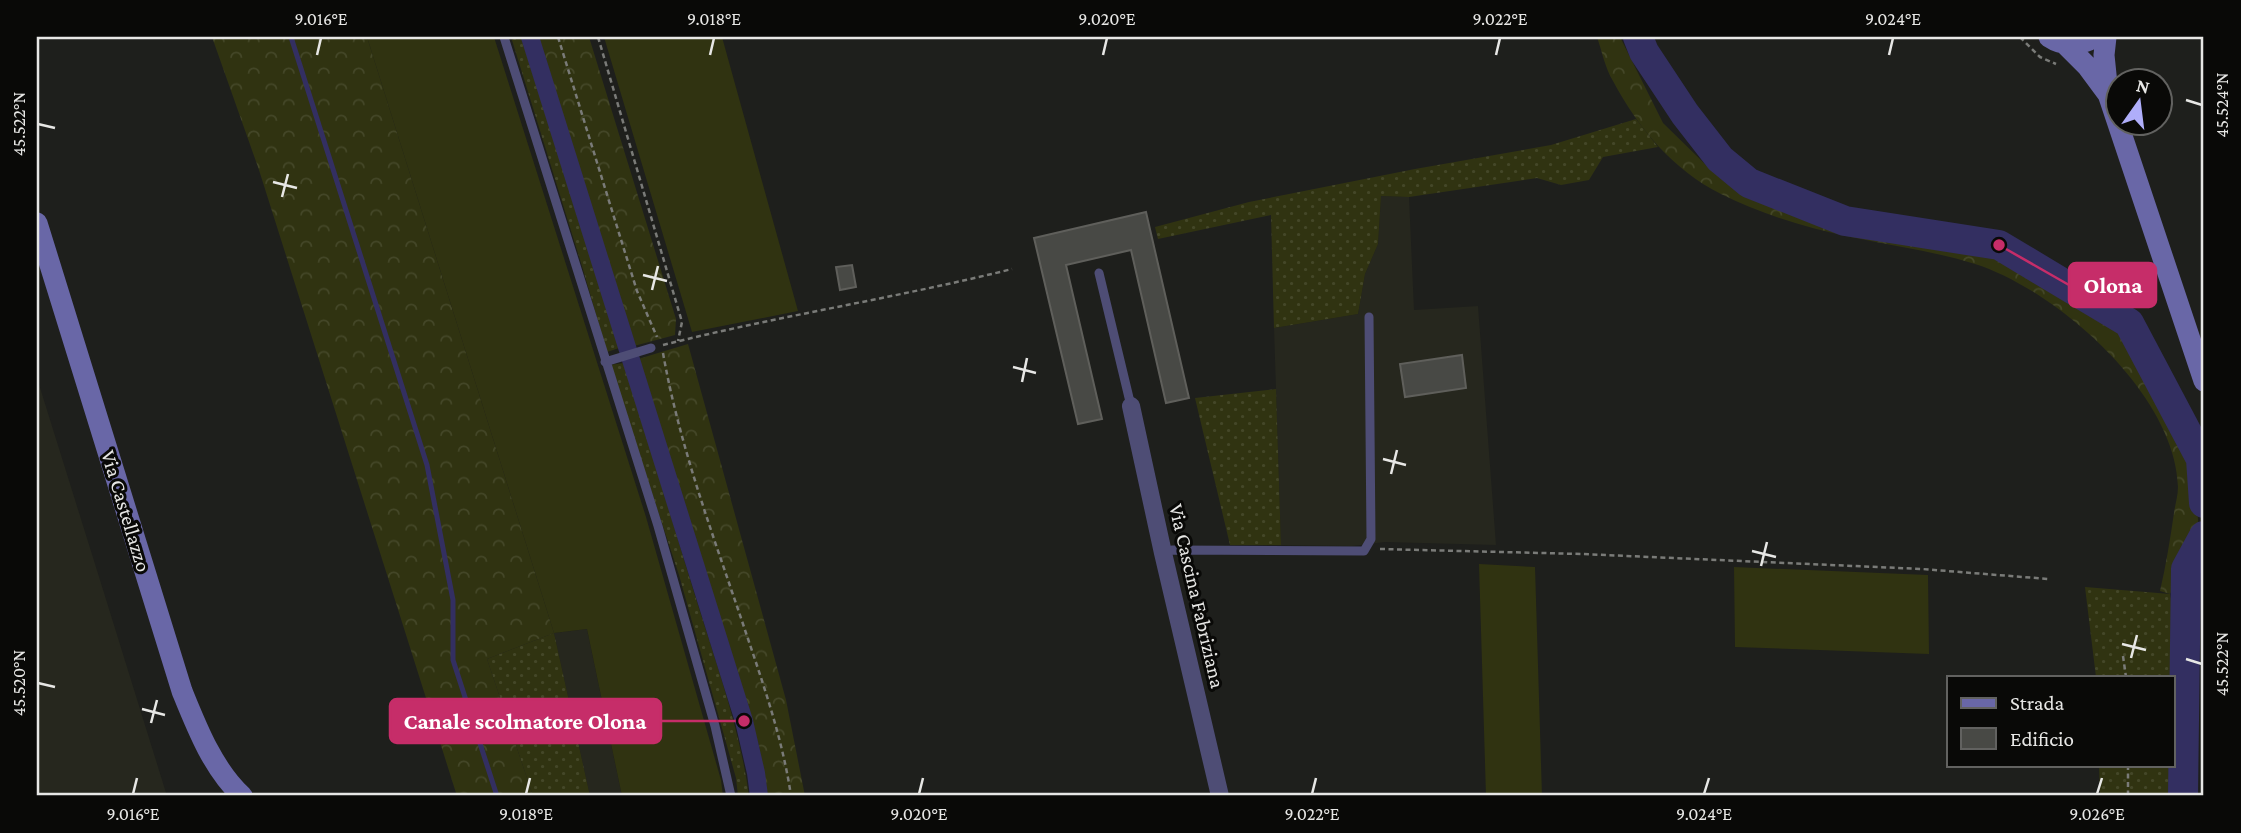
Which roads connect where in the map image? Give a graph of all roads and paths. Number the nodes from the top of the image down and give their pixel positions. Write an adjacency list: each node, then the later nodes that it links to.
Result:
1 (504, 37): 18 (lane)
2 (558, 37): 17 (path)
3 (598, 37): 16 (path)
4 (2021, 37): 8 (path)
5 (2095, 37): 7 (street)
6 (2106, 37): 9 (street)
7 (2057, 40): 10 (street)
8 (2061, 66)
9 (2105, 66)
10 (2104, 89)
11 (2122, 136): 19 (street)
12 (37, 223): 27 (street, Via Castellazzo)
13 (1012, 269): 16 (path)
14 (1099, 273): 20 (lane)
15 (1368, 317): 21 (lane)
16 (678, 341): 17 (path)
17 (656, 347): 18 (lane); 29 (path)
18 (606, 362): 28 (lane)
19 (2204, 381)
20 (1131, 406): 22 (street, Via Cascina Fabriziana)
21 (1363, 551): 22 (lane); 23 (path)
22 (1163, 553): 30 (street, Via Cascina Fabriziana)
23 (2048, 579)
24 (2123, 656): 25 (path)
25 (2126, 676)
26 (2128, 766): 31 (path)
27 (238, 794)
28 (731, 796)
29 (791, 796)
30 (1220, 796)
31 (2128, 796)

